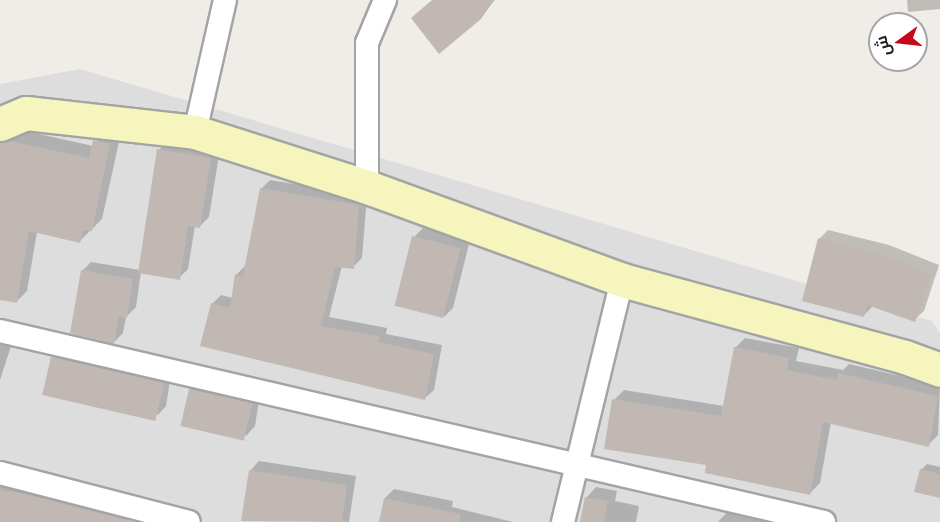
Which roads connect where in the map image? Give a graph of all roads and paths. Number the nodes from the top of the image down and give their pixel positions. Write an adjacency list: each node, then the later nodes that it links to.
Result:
1 (225, 0): 4 (street)
2 (385, 0): 5 (street)
3 (0, 124): 4 (main road)
4 (195, 132): 5 (main road)
5 (367, 187): 6 (main road)
6 (622, 280): 8 (main road); 9 (street)
7 (0, 331): 9 (street)
8 (940, 370)
9 (577, 464): 12 (street); 13 (street)
10 (0, 473): 11 (street)
11 (189, 522)
12 (563, 522)
13 (824, 522)

